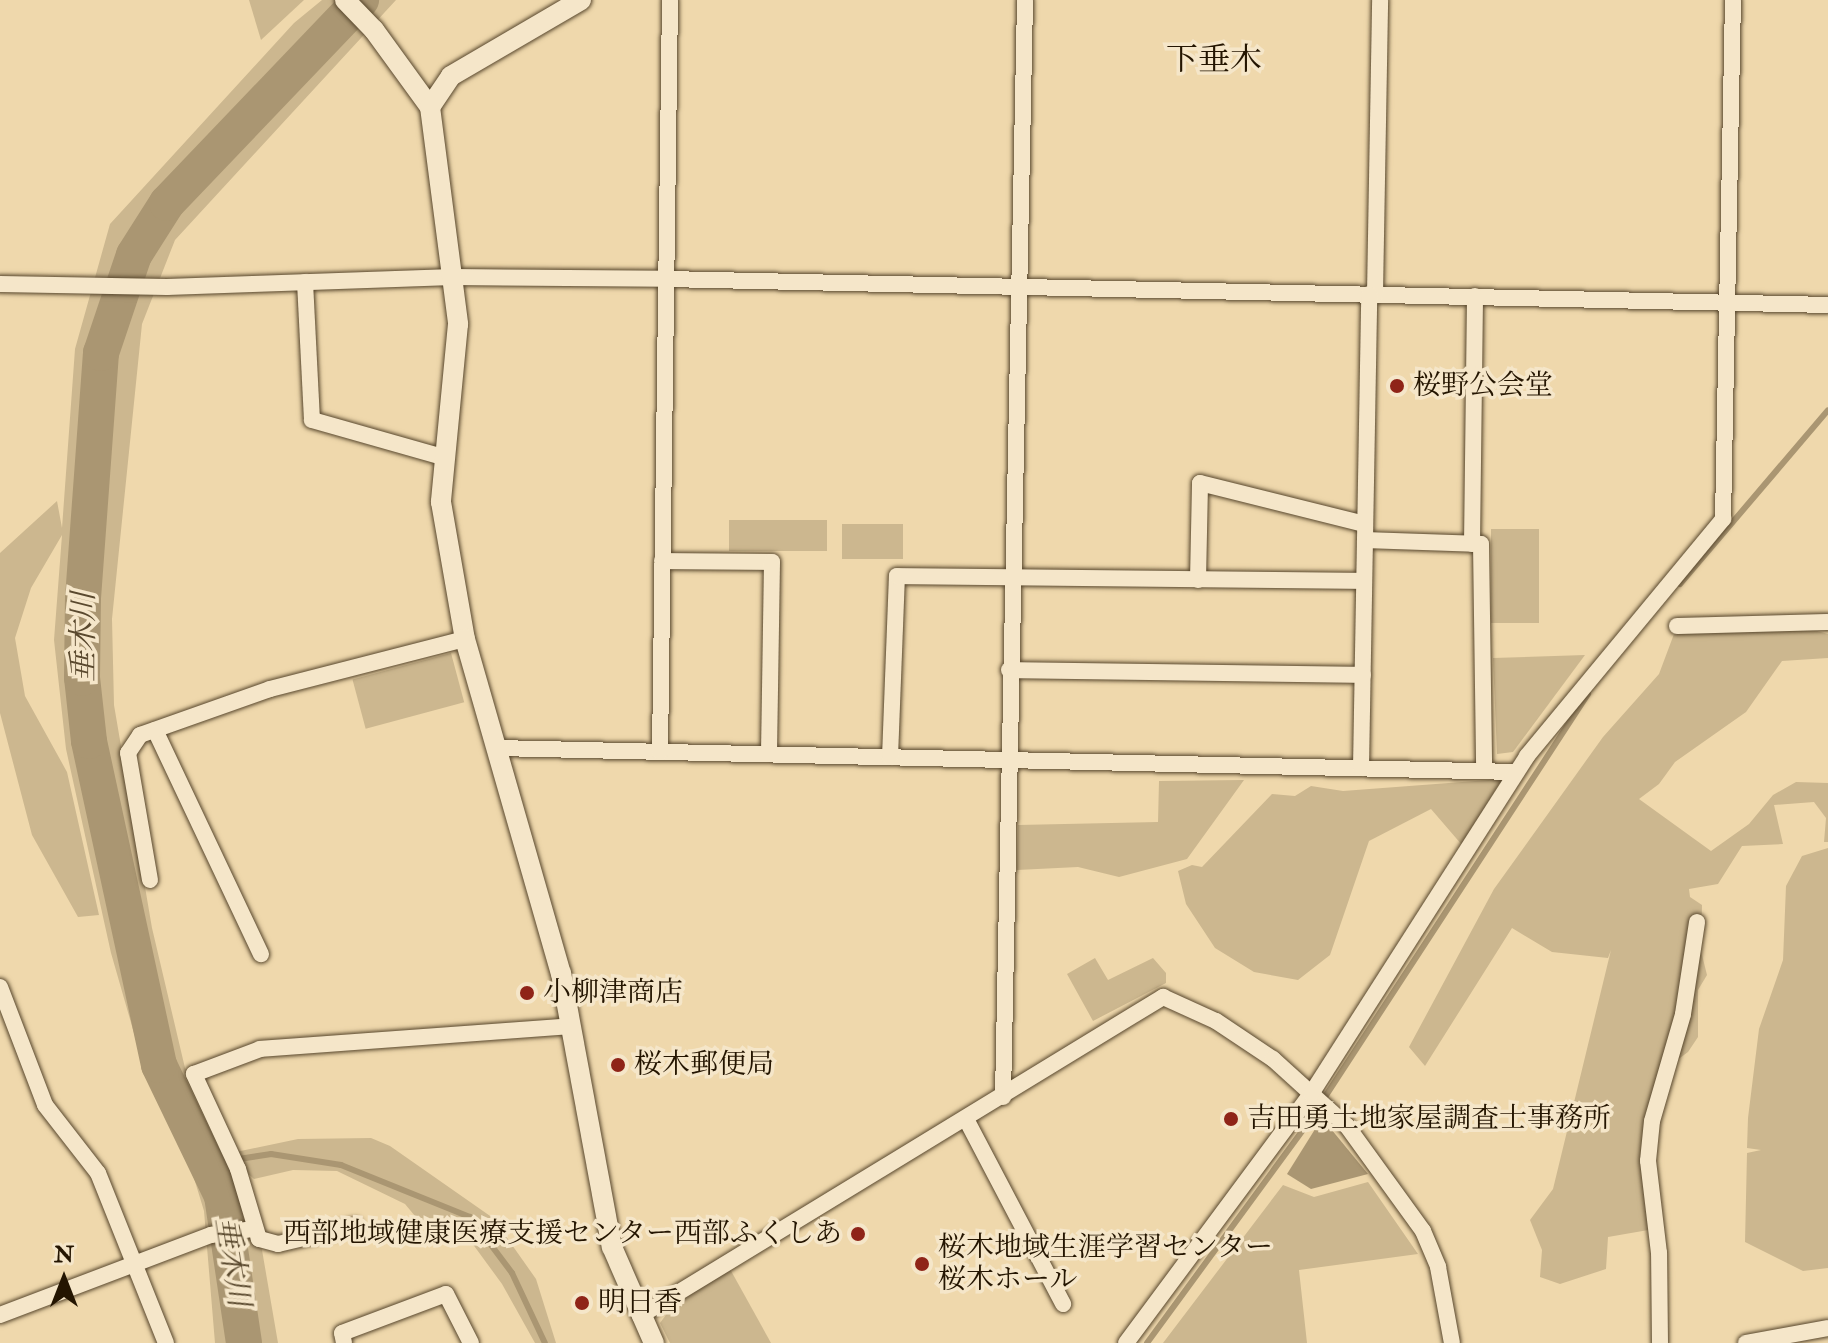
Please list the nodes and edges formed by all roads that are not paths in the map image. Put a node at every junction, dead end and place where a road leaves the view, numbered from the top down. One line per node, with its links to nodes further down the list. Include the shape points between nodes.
1 (345, 0): 7 (street, via 374,30)
2 (581, 0): 7 (street, via 451,76)
3 (670, 0): 9 (street)
4 (1025, 0): 12 (street)
5 (1380, 0): 13 (street)
6 (1733, 0): 15 (street)
7 (430, 107): 8 (street)
8 (453, 277): 9 (street); 10 (street); 17 (street, via 457,353)
9 (666, 279): 12 (street); 20 (street)
10 (305, 282): 11 (street, via 167,287); 17 (street, via 312,420)
11 (0, 284)
12 (1019, 286): 13 (street); 21 (street)
13 (1372, 294): 14 (street); 18 (street)
14 (1475, 296): 15 (street); 19 (street)
15 (1726, 301): 16 (street); 37 (street, via 1723,519)
16 (1828, 305)
17 (443, 457): 26 (street, via 443,532)
18 (1365, 532): 19 (street); 22 (street, via 1200,483); 23 (street)
19 (1472, 544): 36 (street, via 1481,544)
20 (662, 561): 31 (street); 32 (street, via 772,562)
21 (1011, 578): 22 (street); 27 (street); 33 (street, via 897,576)
22 (1198, 580): 23 (street)
23 (1364, 581): 28 (street)
24 (1828, 622): 25 (street)
25 (1677, 626)
26 (465, 639): 29 (street, via 270,689); 30 (street)
27 (1009, 670): 28 (street); 34 (street)
28 (1363, 675): 35 (street)
29 (155, 730): 38 (street, via 140,735 128,753); 40 (street)
30 (497, 748): 31 (street); 42 (street, via 561,973)
31 (660, 752): 32 (street)
32 (769, 754): 33 (street)
33 (890, 757): 34 (street)
34 (1006, 760): 35 (street); 44 (street)
35 (1361, 768): 36 (street)
36 (1484, 770): 37 (street)
37 (1516, 772): 43 (street)
38 (150, 880)
39 (1697, 922): 59 (street, via 1683,1014 1652,1121 1648,1161 1659,1253)
40 (261, 954)
41 (0, 987): 48 (street, via 45,1105 98,1173)
42 (570, 1026): 47 (street, via 260,1049 194,1074 238,1169); 51 (street, via 612,1247)
43 (1313, 1095): 44 (street, via 1273,1059 1216,1021 1163,997); 57 (street); 58 (street, via 1423,1231 1438,1267)
44 (1003, 1097): 45 (street)
45 (966, 1119): 49 (street); 51 (street)
46 (355, 1226): 47 (street, via 278,1244 259,1239)
47 (252, 1229): 48 (street, via 211,1235)
48 (131, 1266): 50 (street); 53 (street)
49 (1063, 1304)
50 (0, 1315)
51 (640, 1316): 56 (street)
52 (1828, 1328): 60 (street)
53 (166, 1343)
54 (344, 1343): 55 (street, via 342,1333 446,1294)
55 (471, 1343)
56 (654, 1343)
57 (1126, 1343)
58 (1452, 1343)
59 (1660, 1343)
60 (1746, 1343)

